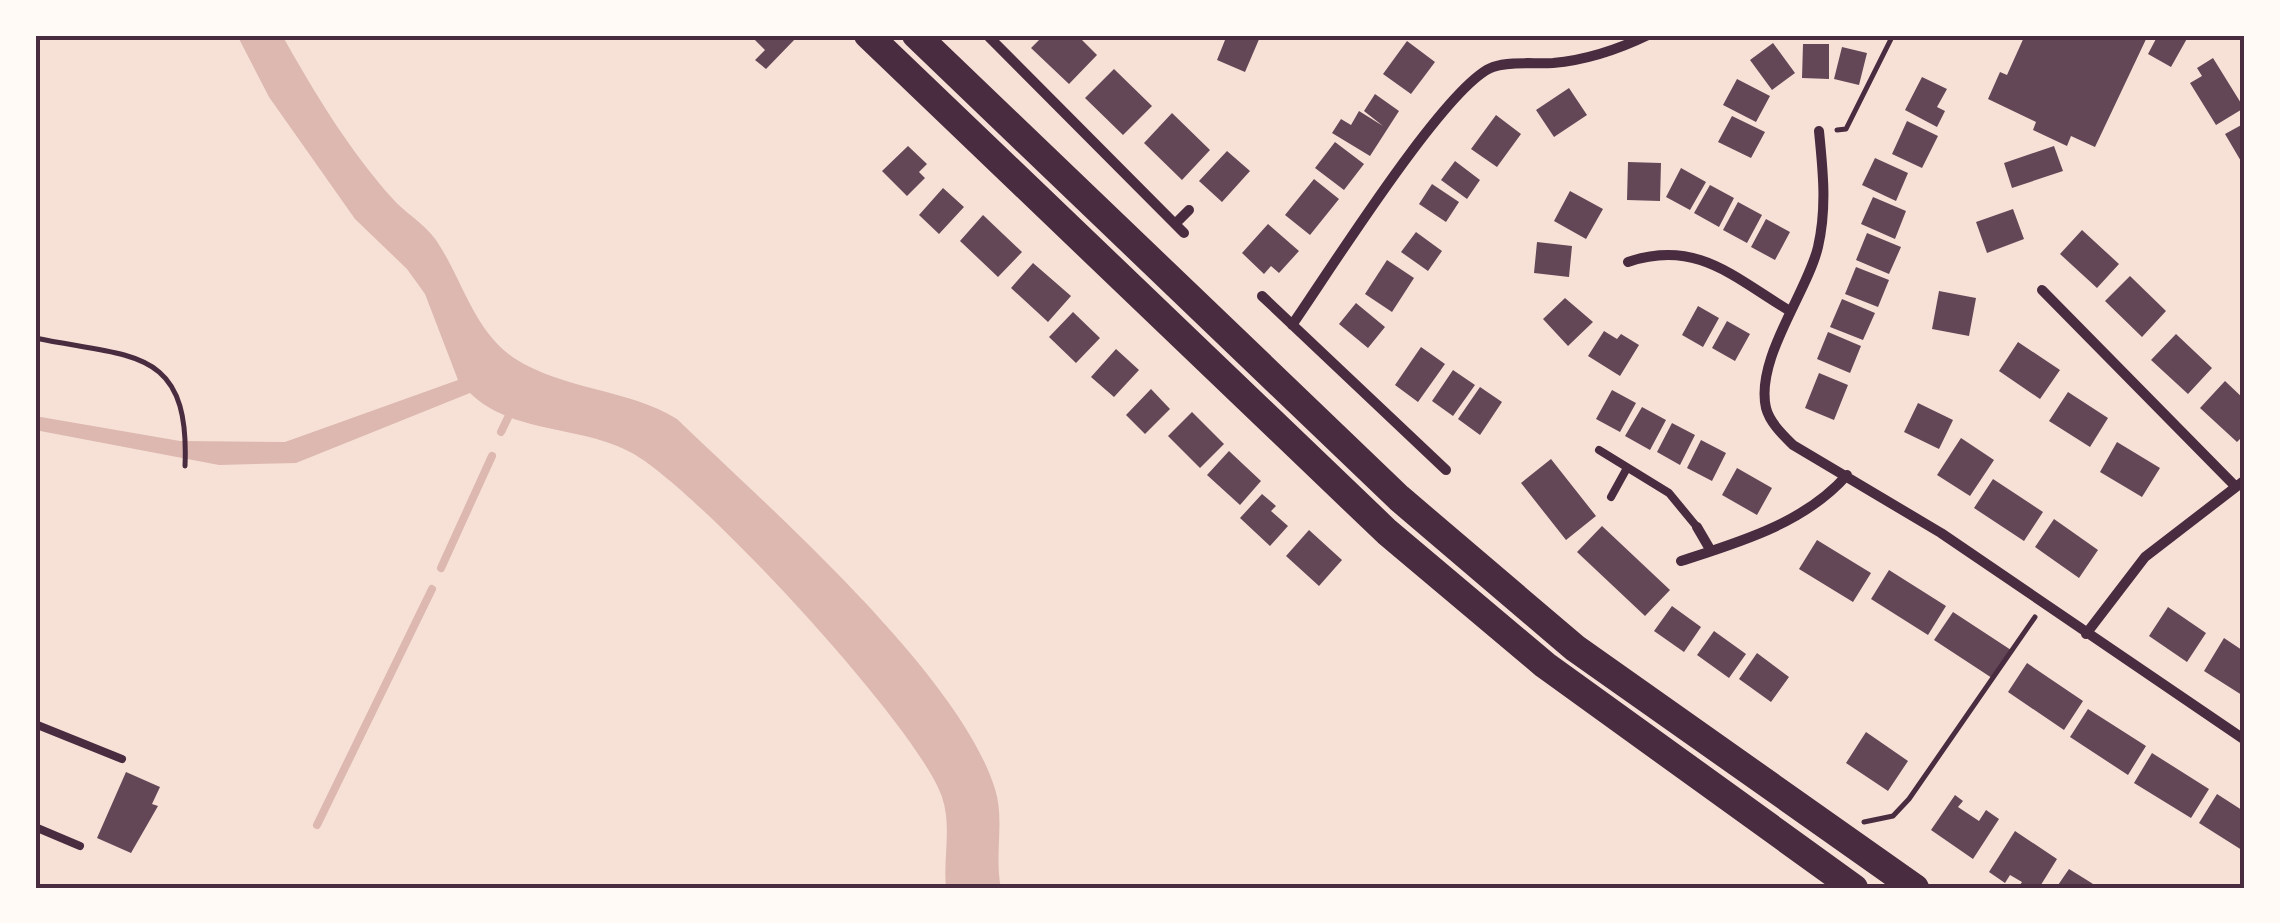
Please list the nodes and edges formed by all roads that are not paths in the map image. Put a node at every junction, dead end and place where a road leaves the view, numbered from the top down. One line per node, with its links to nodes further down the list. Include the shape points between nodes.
1 (868, 35): 28 (highway, via 1387,532 1545,664)
2 (916, 35): 27 (highway, via 1399,498 1575,648)
3 (1648, 35): 13 (street, via 1610,53 1495,66 1470,78)
4 (991, 36): 7 (street)
5 (1819, 131): 12 (street, via 1826,193 1817,250)
6 (1189, 210): 7 (street)
7 (1174, 224): 8 (street)
8 (1184, 233)
9 (1628, 262): 12 (street, via 1674,251 1700,258)
10 (2042, 290): 18 (street)
11 (1262, 296): 13 (street)
12 (1790, 310): 17 (street, via 1765,385 1766,409 1793,446)
13 (1292, 324): 16 (street)
14 (1599, 450): 15 (lane)
15 (1627, 468): 19 (lane); 20 (lane, via 1670,493)
16 (1446, 470)
17 (1847, 475): 21 (street, via 1825,500); 23 (street)
18 (2240, 483): 23 (street, via 2146,556)
19 (1611, 497)
20 (1697, 527): 21 (street)
21 (1711, 552): 22 (street)
22 (1681, 561)
23 (2086, 634): 25 (street)
24 (35, 724): 26 (lane)
25 (2245, 740)
26 (122, 759)
27 (1731, 759): 28 (highway); 32 (highway)
28 (1714, 788): 31 (highway)
29 (35, 827): 30 (lane)
30 (80, 846)
31 (1854, 888)
32 (1915, 888)

